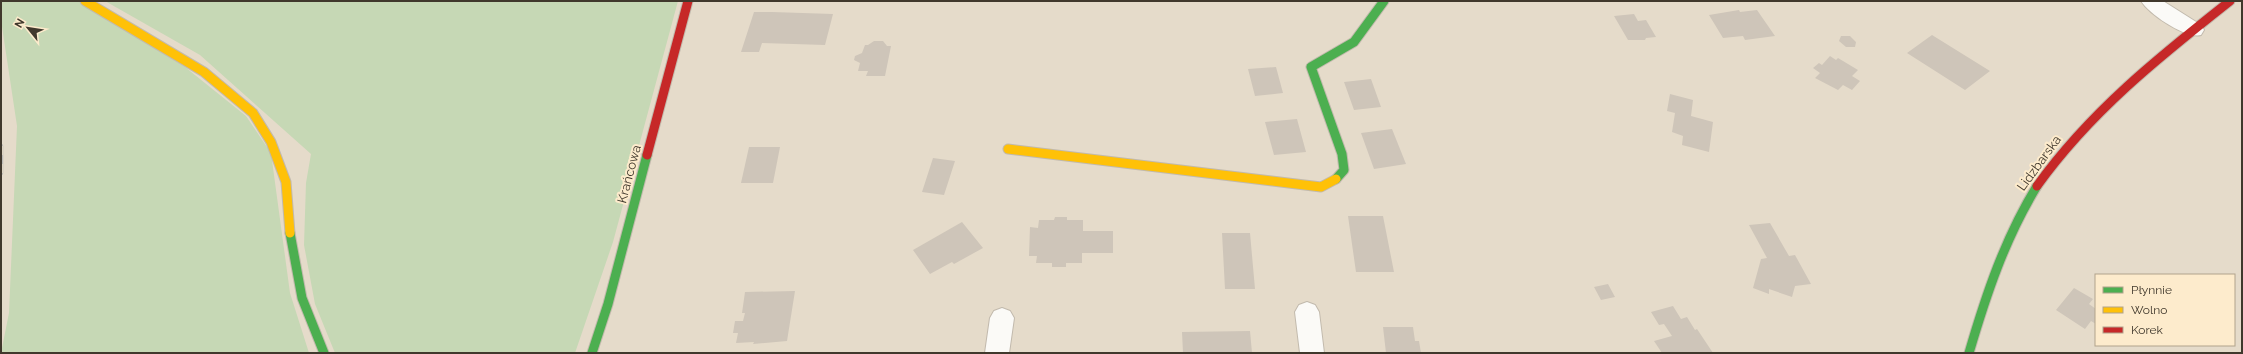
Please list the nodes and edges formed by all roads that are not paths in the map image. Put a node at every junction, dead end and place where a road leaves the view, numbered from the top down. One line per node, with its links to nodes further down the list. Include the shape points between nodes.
1 (85, 1): 10 (street, via 204,72 253,113 272,142 286,182 289,227 302,298)
2 (688, 1): 11 (street, Krańcowa, via 608,304)
3 (1384, 1): 7 (street, via 1354,42 1311,67 1342,154 1344,170 1337,179 1321,187)
4 (2151, 1): 6 (street)
5 (2230, 1): 6 (street, Lidzbarska)
6 (2194, 30): 14 (street, Lidzbarska, via 2129,82 2063,149 2027,201 2014,229 1984,305)
7 (1008, 149)
8 (1307, 312): 13 (street)
9 (1002, 318): 12 (street)
10 (324, 353)
11 (592, 353)
12 (997, 353)
13 (1312, 353)
14 (1970, 353)

